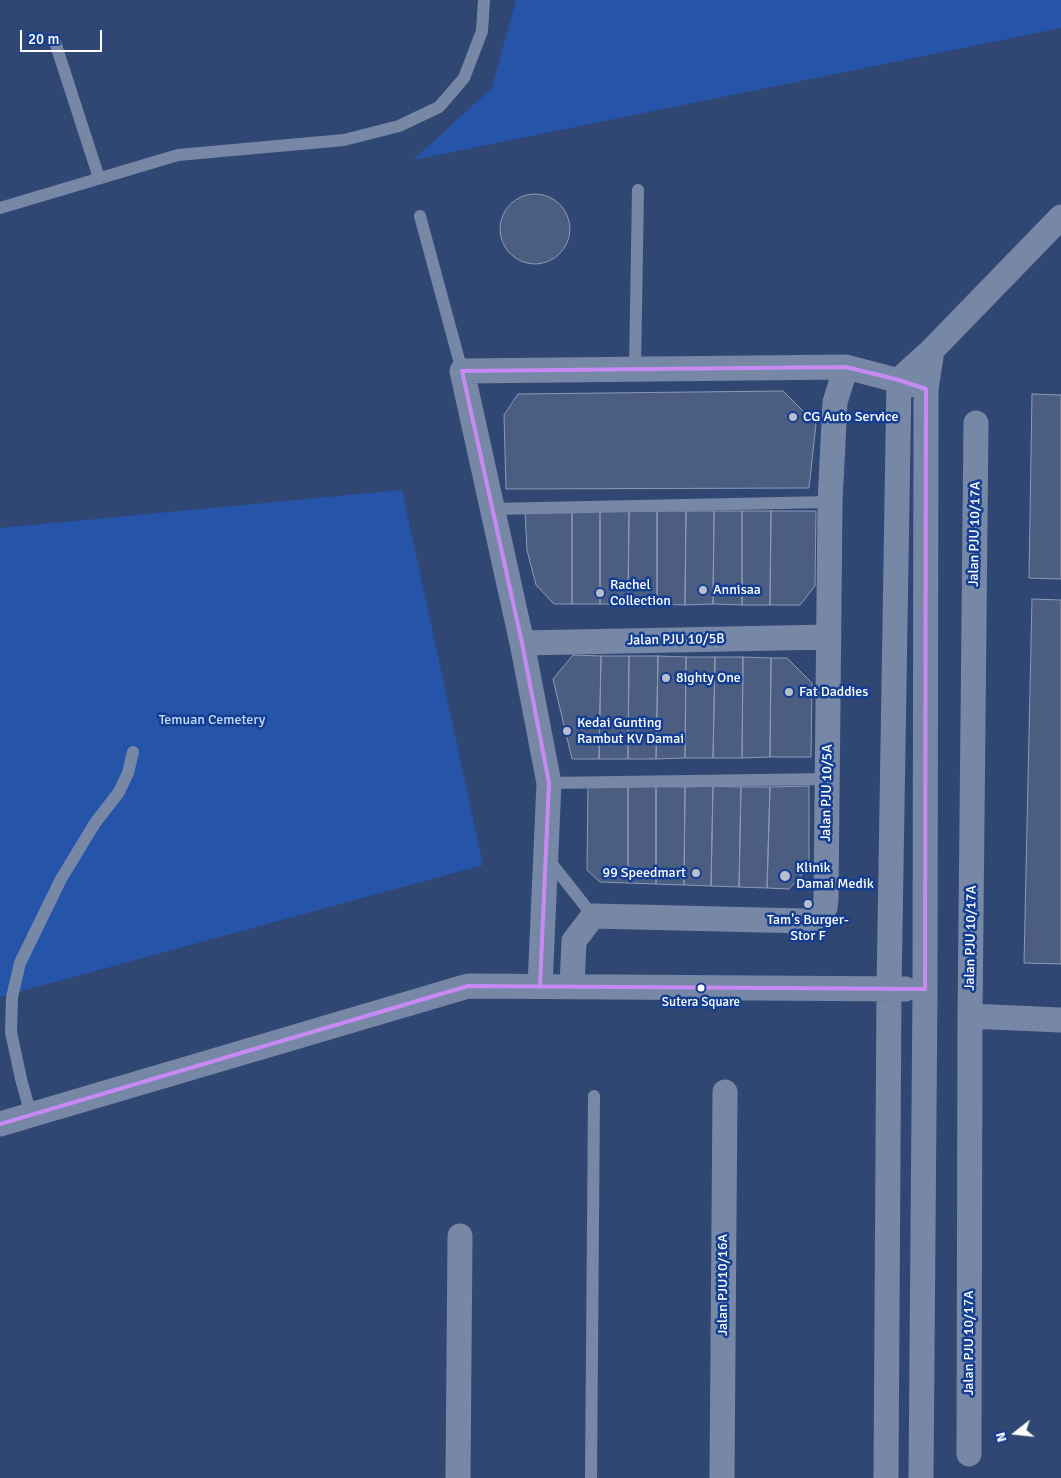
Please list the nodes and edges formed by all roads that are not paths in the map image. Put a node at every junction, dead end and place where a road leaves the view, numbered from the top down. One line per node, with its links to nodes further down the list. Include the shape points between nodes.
1 (484, 0): 3 (lane, via 482,31 464,78 439,107 399,126 344,140 178,155)
2 (55, 42): 3 (lane)
3 (99, 178): 5 (lane)
4 (638, 190): 10 (lane)
5 (0, 208)
6 (420, 216): 11 (lane)
7 (1061, 217): 8 (street)
8 (932, 350): 12 (street); 13 (street)
9 (846, 367): 10 (street); 12 (street); 15 (street, Jalan PJU 10/5A, via 835,402)
10 (635, 369): 11 (street)
11 (462, 372): 16 (street)
12 (899, 380): 13 (street); 26 (street)
13 (926, 389): 27 (street)
14 (976, 423): 28 (street, Jalan PJU 10/17A)
15 (830, 502): 16 (lane); 17 (street, Jalan PJU 10/5A)
16 (492, 509): 18 (street)
17 (829, 637): 18 (street, Jalan PJU 10/5B); 20 (street, Jalan PJU 10/5A)
18 (522, 643): 21 (street)
19 (133, 752): 32 (lane, via 119,792 95,823 62,879 20,963 12,997 11,1032)
20 (828, 779): 21 (lane); 23 (street, Jalan PJU 10/5A, via 826,900 825,908 813,919)
21 (549, 783): 22 (street)
22 (546, 856): 23 (lane); 24 (street)
23 (593, 916): 25 (street, via 574,940)
24 (540, 986): 25 (street); 32 (street, via 468,986)
25 (572, 986): 26 (street)
26 (890, 989): 27 (street); 39 (street)
27 (925, 989): 40 (street)
28 (970, 1016): 29 (street); 35 (street, Jalan PJU 10/17A)
29 (1061, 1020)
30 (724, 1092): 38 (street, Jalan PJU10/16A)
31 (594, 1096): 37 (lane)
32 (31, 1115): 33 (street)
33 (0, 1124)
34 (460, 1236): 36 (street)
35 (969, 1454)
36 (458, 1478)
37 (592, 1478)
38 (722, 1478)
39 (886, 1478)
40 (921, 1478)

